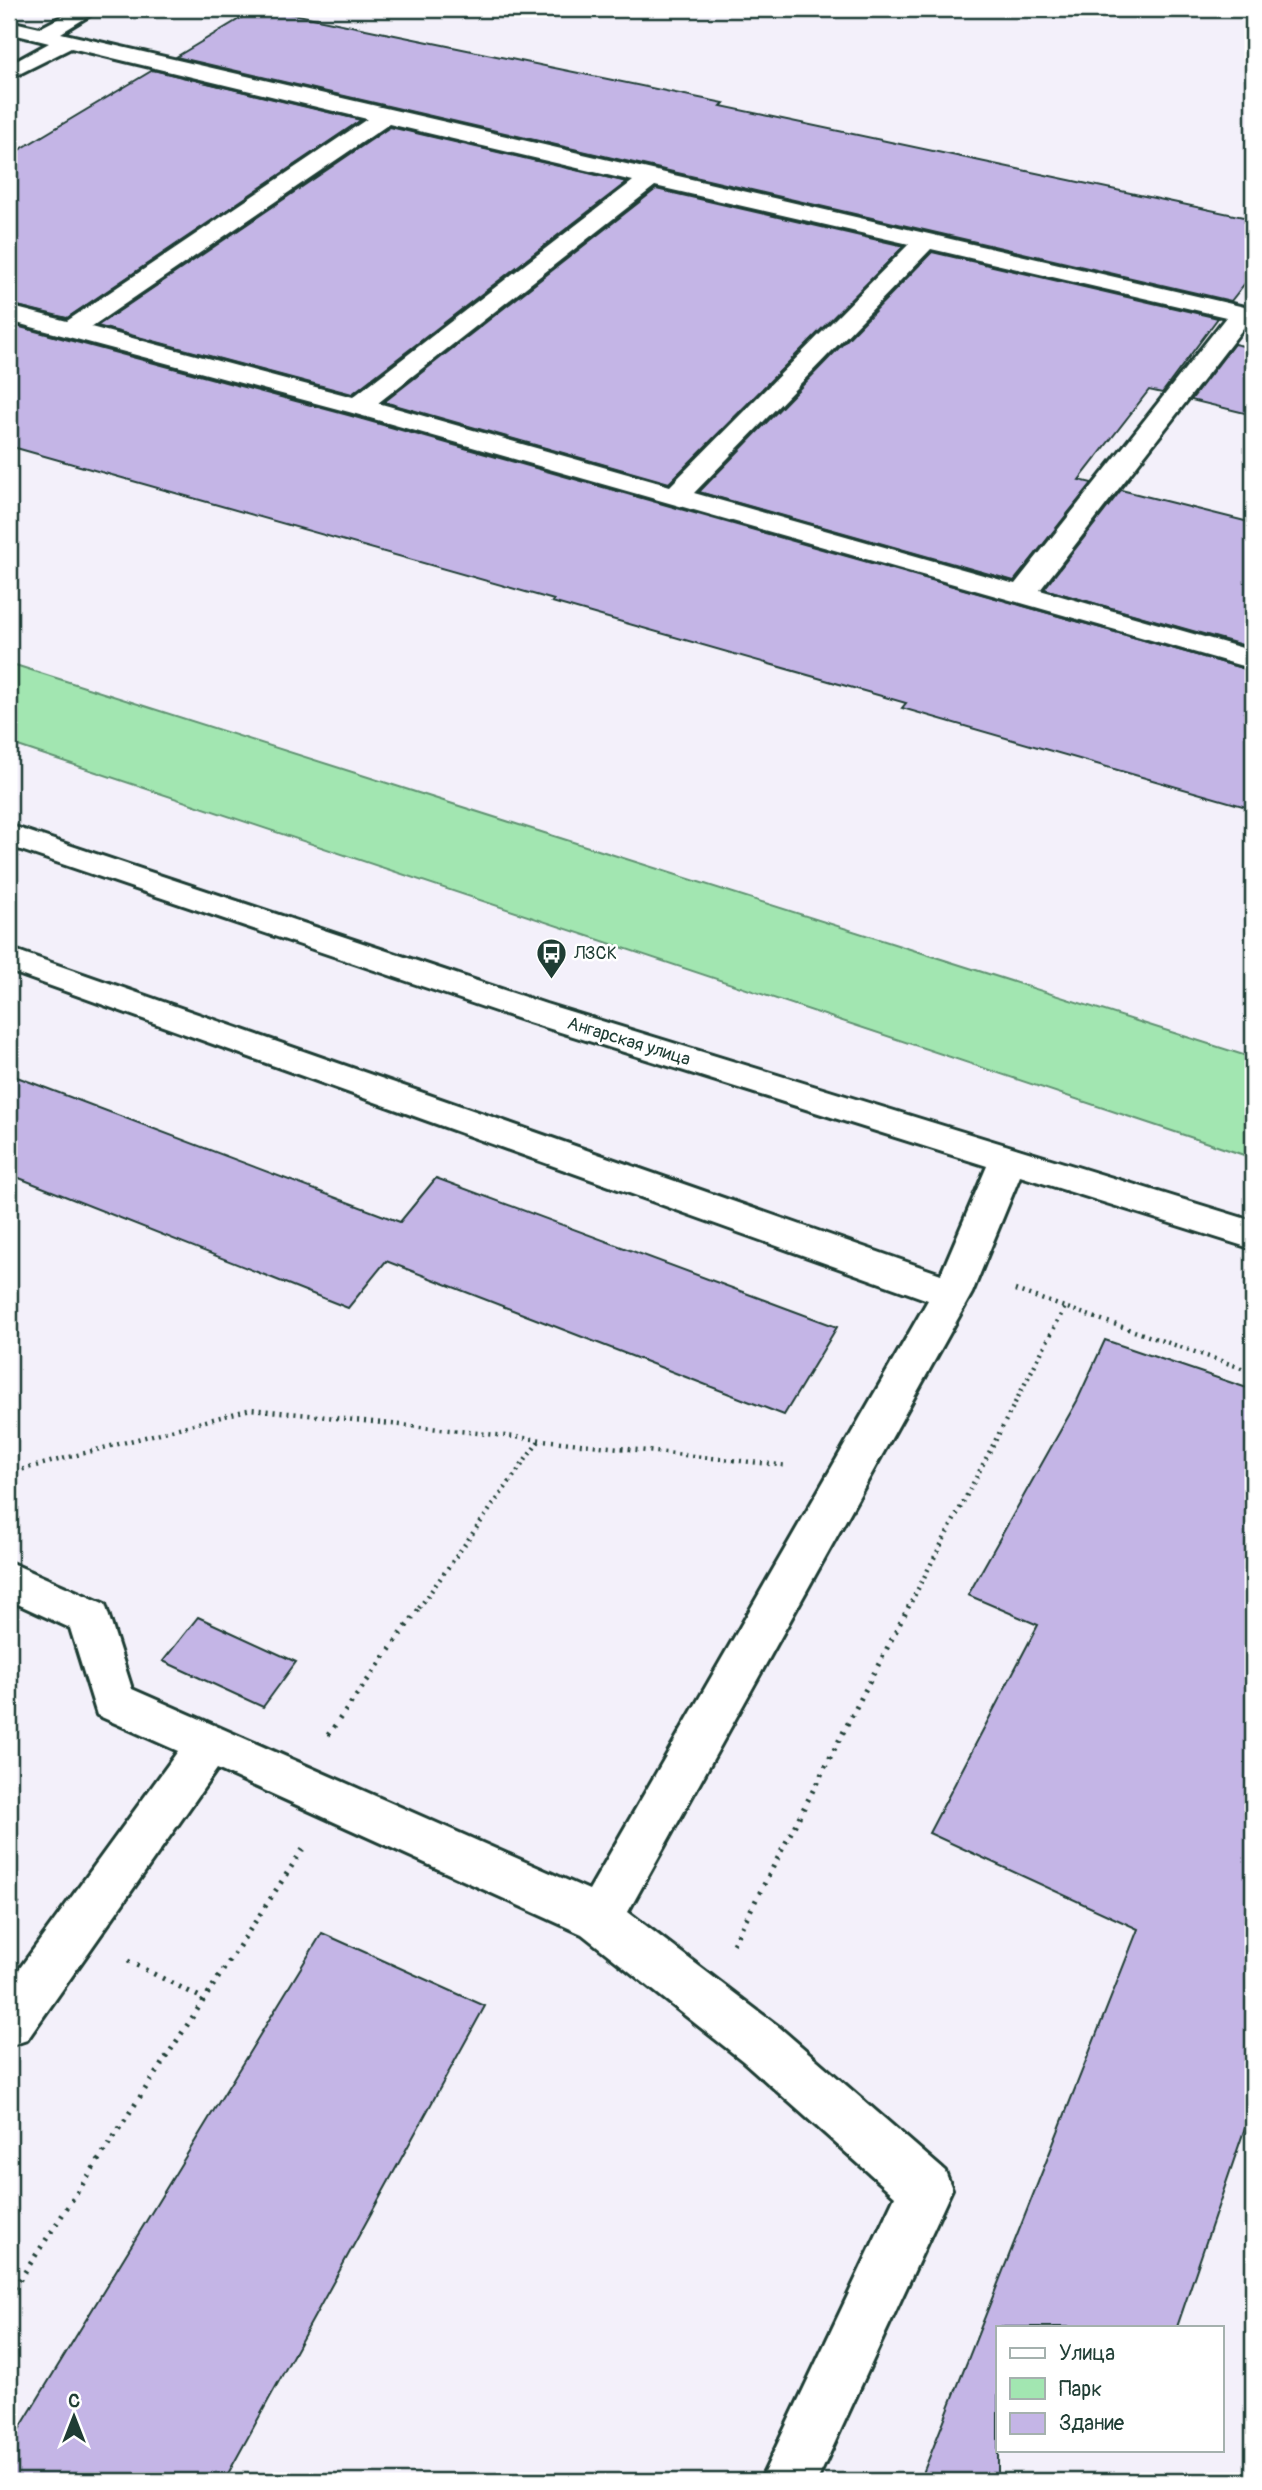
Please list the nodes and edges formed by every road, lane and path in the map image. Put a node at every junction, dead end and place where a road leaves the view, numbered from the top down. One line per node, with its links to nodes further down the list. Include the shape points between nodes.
1 (90, 9): 3 (street)
2 (9, 27): 3 (street)
3 (43, 35): 4 (street)
4 (66, 41): 5 (street); 6 (street)
5 (9, 73)
6 (384, 117): 7 (street); 11 (street)
7 (651, 178): 8 (street); 12 (street)
8 (926, 241): 10 (street); 13 (street)
9 (9, 313): 11 (street)
10 (1248, 314): 14 (street)
11 (70, 330): 12 (street)
12 (358, 407): 13 (street)
13 (675, 496): 14 (street)
14 (1022, 594): 15 (street)
15 (1253, 660)
16 (9, 835): 18 (street, Ангарская улица, via 534,1012)
17 (9, 959): 20 (street)
18 (1008, 1159): 19 (street, Ангарская улица); 20 (street)
19 (1253, 1235)
20 (957, 1282): 21 (path); 30 (street)
21 (1065, 1307): 22 (path); 31 (path)
22 (1253, 1372)
23 (540, 1440): 24 (path); 25 (path, via 251,1409); 28 (path)
24 (798, 1468)
25 (9, 1473)
26 (9, 1580): 27 (street, via 89,1617 113,1701)
27 (209, 1744): 28 (street); 32 (street)
28 (294, 1782): 29 (street)
29 (335, 1801): 30 (street); 33 (path)
30 (599, 1918): 31 (street)
31 (704, 2001): 34 (street, via 761,2044 926,2189)
32 (9, 2023)
33 (9, 2296)
34 (788, 2481)

